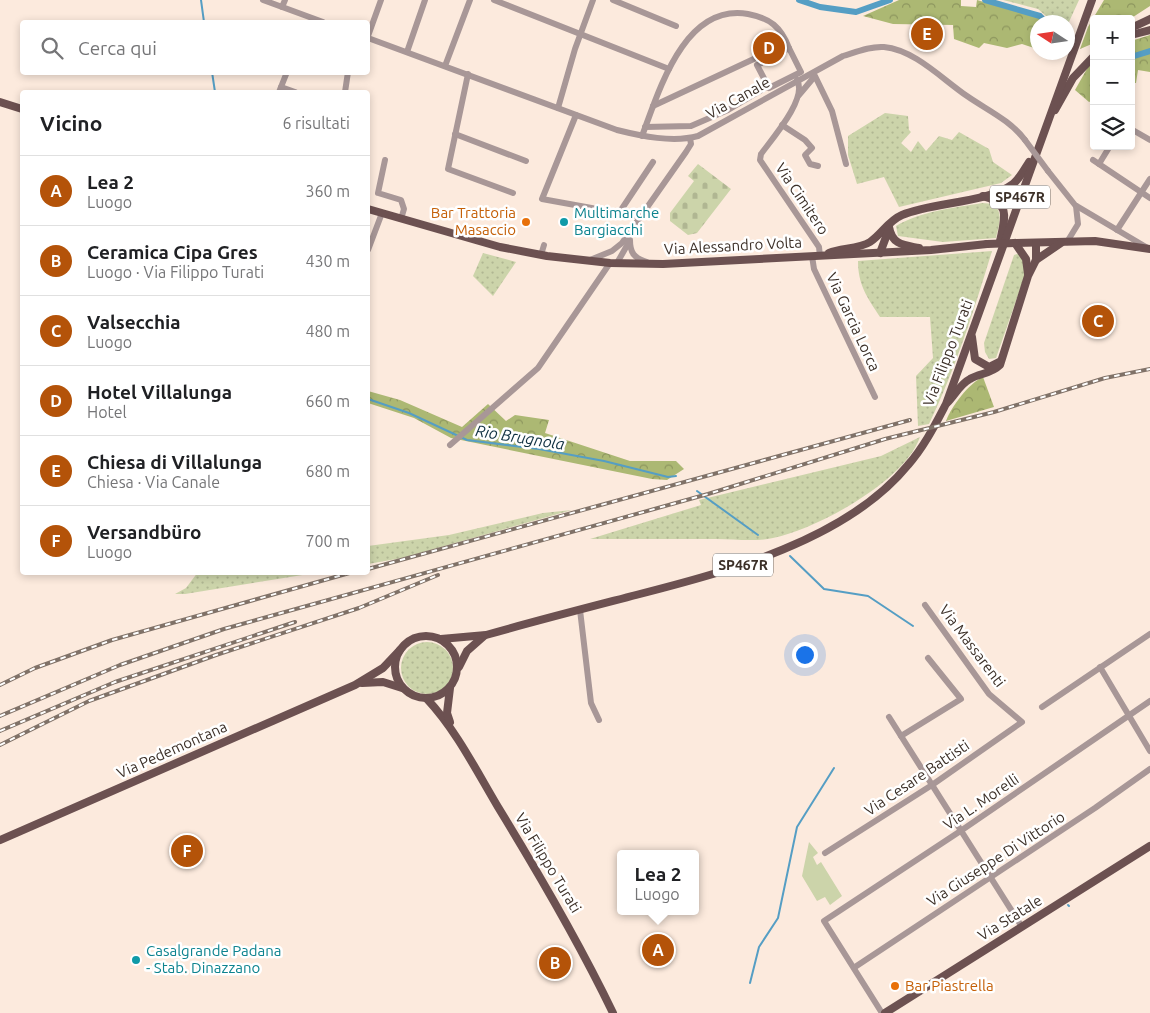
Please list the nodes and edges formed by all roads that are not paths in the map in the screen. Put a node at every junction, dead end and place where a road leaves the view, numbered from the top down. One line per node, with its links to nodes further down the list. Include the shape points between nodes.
1 (262, 0): 11 (street)
2 (285, 0): 11 (street)
3 (381, 0): 18 (street)
4 (426, 0): 23 (street)
5 (470, 0): 26 (street)
6 (494, 0): 19 (street)
7 (593, 0): 19 (street)
8 (613, 0): 15 (street)
9 (1092, 0): 12 (main road, Via Filippo Turati)
10 (1098, 0): 12 (main road)
11 (282, 7): 14 (street)
12 (1086, 16): 45 (main road, Via Filippo Turati)
13 (1150, 19): 16 (main road)
14 (306, 20)
15 (676, 26)
16 (1135, 26)
17 (1150, 30): 20 (main road)
18 (370, 31)
19 (580, 34): 27 (street); 39 (street)
20 (1135, 34)
21 (370, 38): 23 (street, Via Canale)
22 (789, 48): 25 (street); 27 (street, via 784,35 772,22 740,13 726,14 698,27 680,48); 31 (street)
23 (407, 52): 26 (street, Via Canale)
24 (1090, 60): 45 (main road, via 1073,78)
25 (761, 63): 32 (street, via 757,65); 37 (street, via 758,57)
26 (445, 66): 28 (street, Via Canale)
27 (669, 69): 37 (street)
28 (468, 74): 39 (street, Via Canale); 44 (street)
29 (286, 75): 33 (street)
30 (348, 75): 34 (street)
31 (800, 76): 32 (street); 35 (street); 60 (street, bridge, via 861,50 895,49 923,64 1008,122)
32 (774, 87): 42 (street, Via Canale, via 691,126); 47 (street, Via Canale, via 734,117)
33 (280, 90)
34 (345, 90)
35 (799, 96): 41 (street, Via Cimitero); 53 (street, Via Cimitero, via 815,76 832,111)
36 (0, 102): 38 (main road)
37 (653, 106): 42 (street)
38 (20, 108)
39 (558, 108): 40 (street, Via Canale)
40 (576, 115): 46 (street, Via Canale); 63 (street, via 542,199)
41 (782, 125): 54 (street, via 805,140 812,148 805,155 810,164); 84 (street, Via Cimitero, via 760,160 819,247)
42 (645, 127): 46 (street)
43 (1135, 131): 48 (street)
44 (456, 134): 51 (street); 56 (street, via 448,169)
45 (1043, 135): 58 (main road, via 1018,180); 85 (main road, Via Filippo Turati / SP467R)
46 (642, 136): 47 (street, Via Canale)
47 (690, 138): 65 (street, via 691,144)
48 (1150, 140)
49 (1106, 150): 57 (street, via 1096,162)
50 (385, 160): 67 (street, via 378,193 401,200 404,209)
51 (526, 161)
52 (654, 162): 63 (street)
53 (846, 164)
54 (818, 166)
55 (1150, 178): 57 (street)
56 (513, 193)
57 (1141, 193): 59 (street); 70 (street)
58 (983, 196): 66 (main road); 85 (main road, via 996,200 1004,209)
59 (1150, 198)
60 (1076, 206): 64 (street); 68 (street)
61 (370, 210): 62 (main road, Via Alessandro Volta)
62 (382, 213): 67 (main road, Via Alessandro Volta); 78 (street)
63 (619, 213): 65 (street)
64 (1091, 216): 68 (street); 70 (street)
65 (641, 217): 71 (street)
66 (895, 218): 69 (main road); 72 (main road)
67 (401, 219): 83 (main road, Via Alessandro Volta)
68 (1079, 221): 74 (street)
69 (889, 227): 81 (main road, via 896,242); 82 (main road)
70 (1117, 230): 80 (street)
71 (632, 231): 73 (street); 77 (street)
72 (881, 231): 82 (main road); 84 (main road, via 862,246 841,248)
73 (630, 240): 88 (street); 89 (street, via 631,253 636,258)
74 (1065, 242): 76 (main road); 80 (main road, via 1095,241); 86 (main road)
75 (1015, 243): 76 (main road); 81 (main road, Via Alessandro Volta, bridge); 90 (main road, via 1023,252)
76 (1036, 243): 86 (main road); 90 (main road)
77 (622, 244): 87 (street, via 612,252); 88 (street)
78 (370, 245)
79 (544, 245): 83 (street)
80 (1148, 248)
81 (931, 250): 82 (main road, Via Alessandro Volta)
82 (880, 253): 84 (main road, Via Alessandro Volta)
83 (541, 255): 87 (main road, Via Alessandro Volta)
84 (816, 256): 89 (main road, Via Alessandro Volta); 94 (street, Via Garcia Lorca, via 814,269)
85 (996, 260): 92 (main road, Via Filippo Turati / SP467R)
86 (1036, 260): 91 (main road)
87 (588, 261): 88 (main road, Via Alessandro Volta)
88 (613, 263): 89 (main road, Via Alessandro Volta); 96 (street, via 538,368)
89 (663, 264)
90 (1028, 266): 91 (main road)
91 (1028, 276): 93 (main road)
92 (972, 331): 93 (main road, via 975,359 990,367); 95 (main road, Via Filippo Turati / SP467R)
93 (1002, 359): 95 (main road, via 994,370 965,382)
94 (875, 397)
95 (946, 404): 98 (main road, Via Filippo Turati / SP467R, via 908,466 883,491 843,518 745,565)
96 (450, 445)
97 (925, 605): 115 (street, Via Massarenti, via 989,694)
98 (580, 610): 100 (main road, Via Filippo Turati / SP467R); 114 (street, via 591,703)
99 (1150, 634): 104 (street)
100 (486, 635): 101 (main road, Via Filippo Turati / SP467R); 105 (main road, Via Filippo Turati / SP467R, via 467,651)
101 (441, 639): 102 (main road, SP467R, via 419,636); 105 (main road, via 454,652)
102 (400, 650): 106 (main road, via 383,668); 107 (main road, via 395,669)
103 (928, 658): 117 (street, via 960,699)
104 (1100, 667): 111 (street); 112 (street)
105 (458, 669): 108 (main road, SP467R)
106 (355, 685): 107 (main road, via 383,682); 122 (main road, Via Pedemontana)
107 (402, 688): 109 (main road, SP467R, via 413,696)
108 (450, 688): 109 (main road, via 436,698); 116 (main road, SP467R, via 447,713)
109 (427, 699): 116 (main road, SP467R)
110 (1150, 701): 112 (street, Via L. Morelli)
111 (1042, 707)
112 (1128, 716): 118 (street); 121 (street, Via L. Morelli)
113 (889, 717): 117 (street)
114 (599, 720)
115 (1022, 722): 120 (street, Via Cesare Battisti)
116 (453, 731): 128 (main road, Via Filippo Turati / SP467R, via 569,925)
117 (902, 736): 120 (street)
118 (1150, 752)
119 (1150, 769): 125 (street, Via Giuseppe Di Vittorio)
120 (932, 785): 121 (street); 124 (street, Via Cesare Battisti)
121 (962, 830): 125 (street); 127 (street, Via L. Morelli, via 824,921)
122 (0, 840)
123 (1150, 846): 126 (main road, Via Statale)
124 (825, 853)
125 (991, 877): 126 (street); 127 (street, Via Giuseppe Di Vittorio)
126 (1022, 927): 129 (main road, Via Statale)
127 (854, 968): 129 (street)
128 (613, 1013)
129 (884, 1013)

